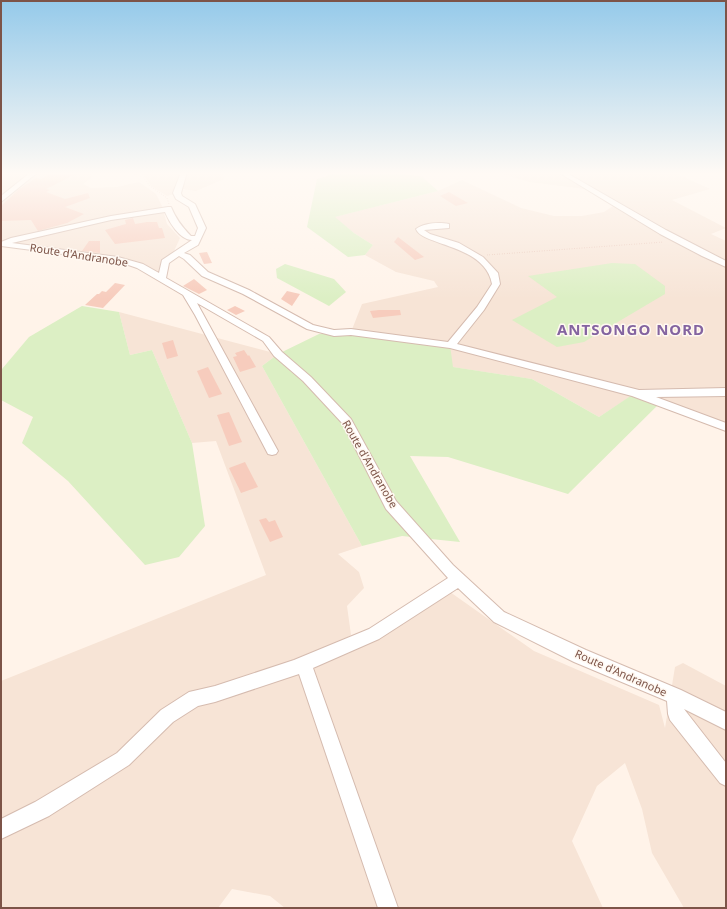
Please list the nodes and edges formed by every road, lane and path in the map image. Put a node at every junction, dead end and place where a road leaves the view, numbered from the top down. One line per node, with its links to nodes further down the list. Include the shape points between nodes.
1 (136, 214): 7 (street, via 86,223)
2 (169, 214): 5 (street, via 189,238)
3 (196, 214): 5 (street, via 202,228)
4 (634, 214): 6 (street)
5 (198, 238): 9 (street, via 195,243)
6 (679, 241): 10 (path); 11 (street)
7 (3, 244): 12 (street, Route d'Andranobe, via 118,259 140,266)
8 (456, 245): 8 (street, via 427,236 420,229 444,222); 10 (street)
9 (178, 253): 12 (street, via 165,262); 14 (street, via 187,257 205,274 246,292 310,327 334,334 351,332)
10 (475, 256): 14 (street, via 494,273 496,284 481,308)
11 (726, 264)
12 (162, 278): 13 (street, Route d'Andranobe)
13 (186, 294): 18 (street, via 200,315); 19 (street, Route d'Andranobe, via 231,317 266,339 278,354 307,378 347,422 392,505)
14 (450, 345): 16 (street)
15 (726, 392): 16 (street)
16 (636, 393): 17 (street)
17 (726, 427)
18 (272, 451)
19 (459, 580): 20 (street, via 374,634); 21 (street, Route d'Andranobe, via 499,617 580,656)
20 (304, 664): 24 (street, via 215,694 195,698 166,716 122,760 42,809); 25 (street)
21 (675, 696): 22 (street, Route d'Andranobe); 23 (street, via 676,714)
22 (726, 721)
23 (726, 777)
24 (1, 829)
25 (388, 908)

